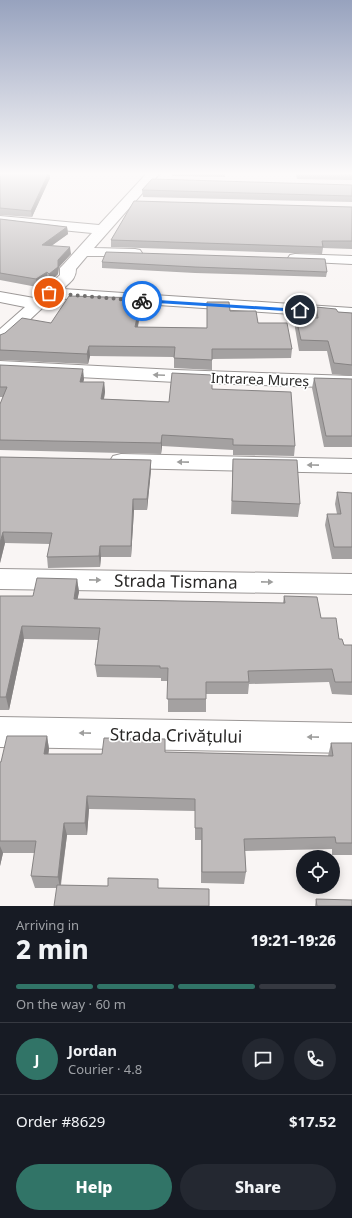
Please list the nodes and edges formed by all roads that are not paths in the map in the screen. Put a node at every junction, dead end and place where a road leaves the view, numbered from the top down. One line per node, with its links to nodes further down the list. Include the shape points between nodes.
1 (117, 214): 4 (street)
2 (0, 220): 3 (street)
3 (17, 222): 4 (street); 5 (street)
4 (104, 230): 6 (street)
5 (0, 231)
6 (84, 252): 7 (street); 11 (street, via 68,268 68,276)
7 (146, 254)
8 (281, 258): 9 (street)
9 (352, 260)
10 (0, 298): 11 (street)
11 (43, 299): 12 (street); 13 (street)
12 (352, 313)
13 (0, 338)
14 (0, 367): 15 (street, Intrarea Mureș, one-way to 14)
15 (352, 382)
16 (102, 461): 17 (street, one-way to 16)
17 (352, 466)
18 (0, 578): 19 (street, Strada Tismana, one-way to 19)
19 (352, 584)
20 (0, 732): 21 (street, Strada Crivățului, one-way to 20)
21 (352, 738)

